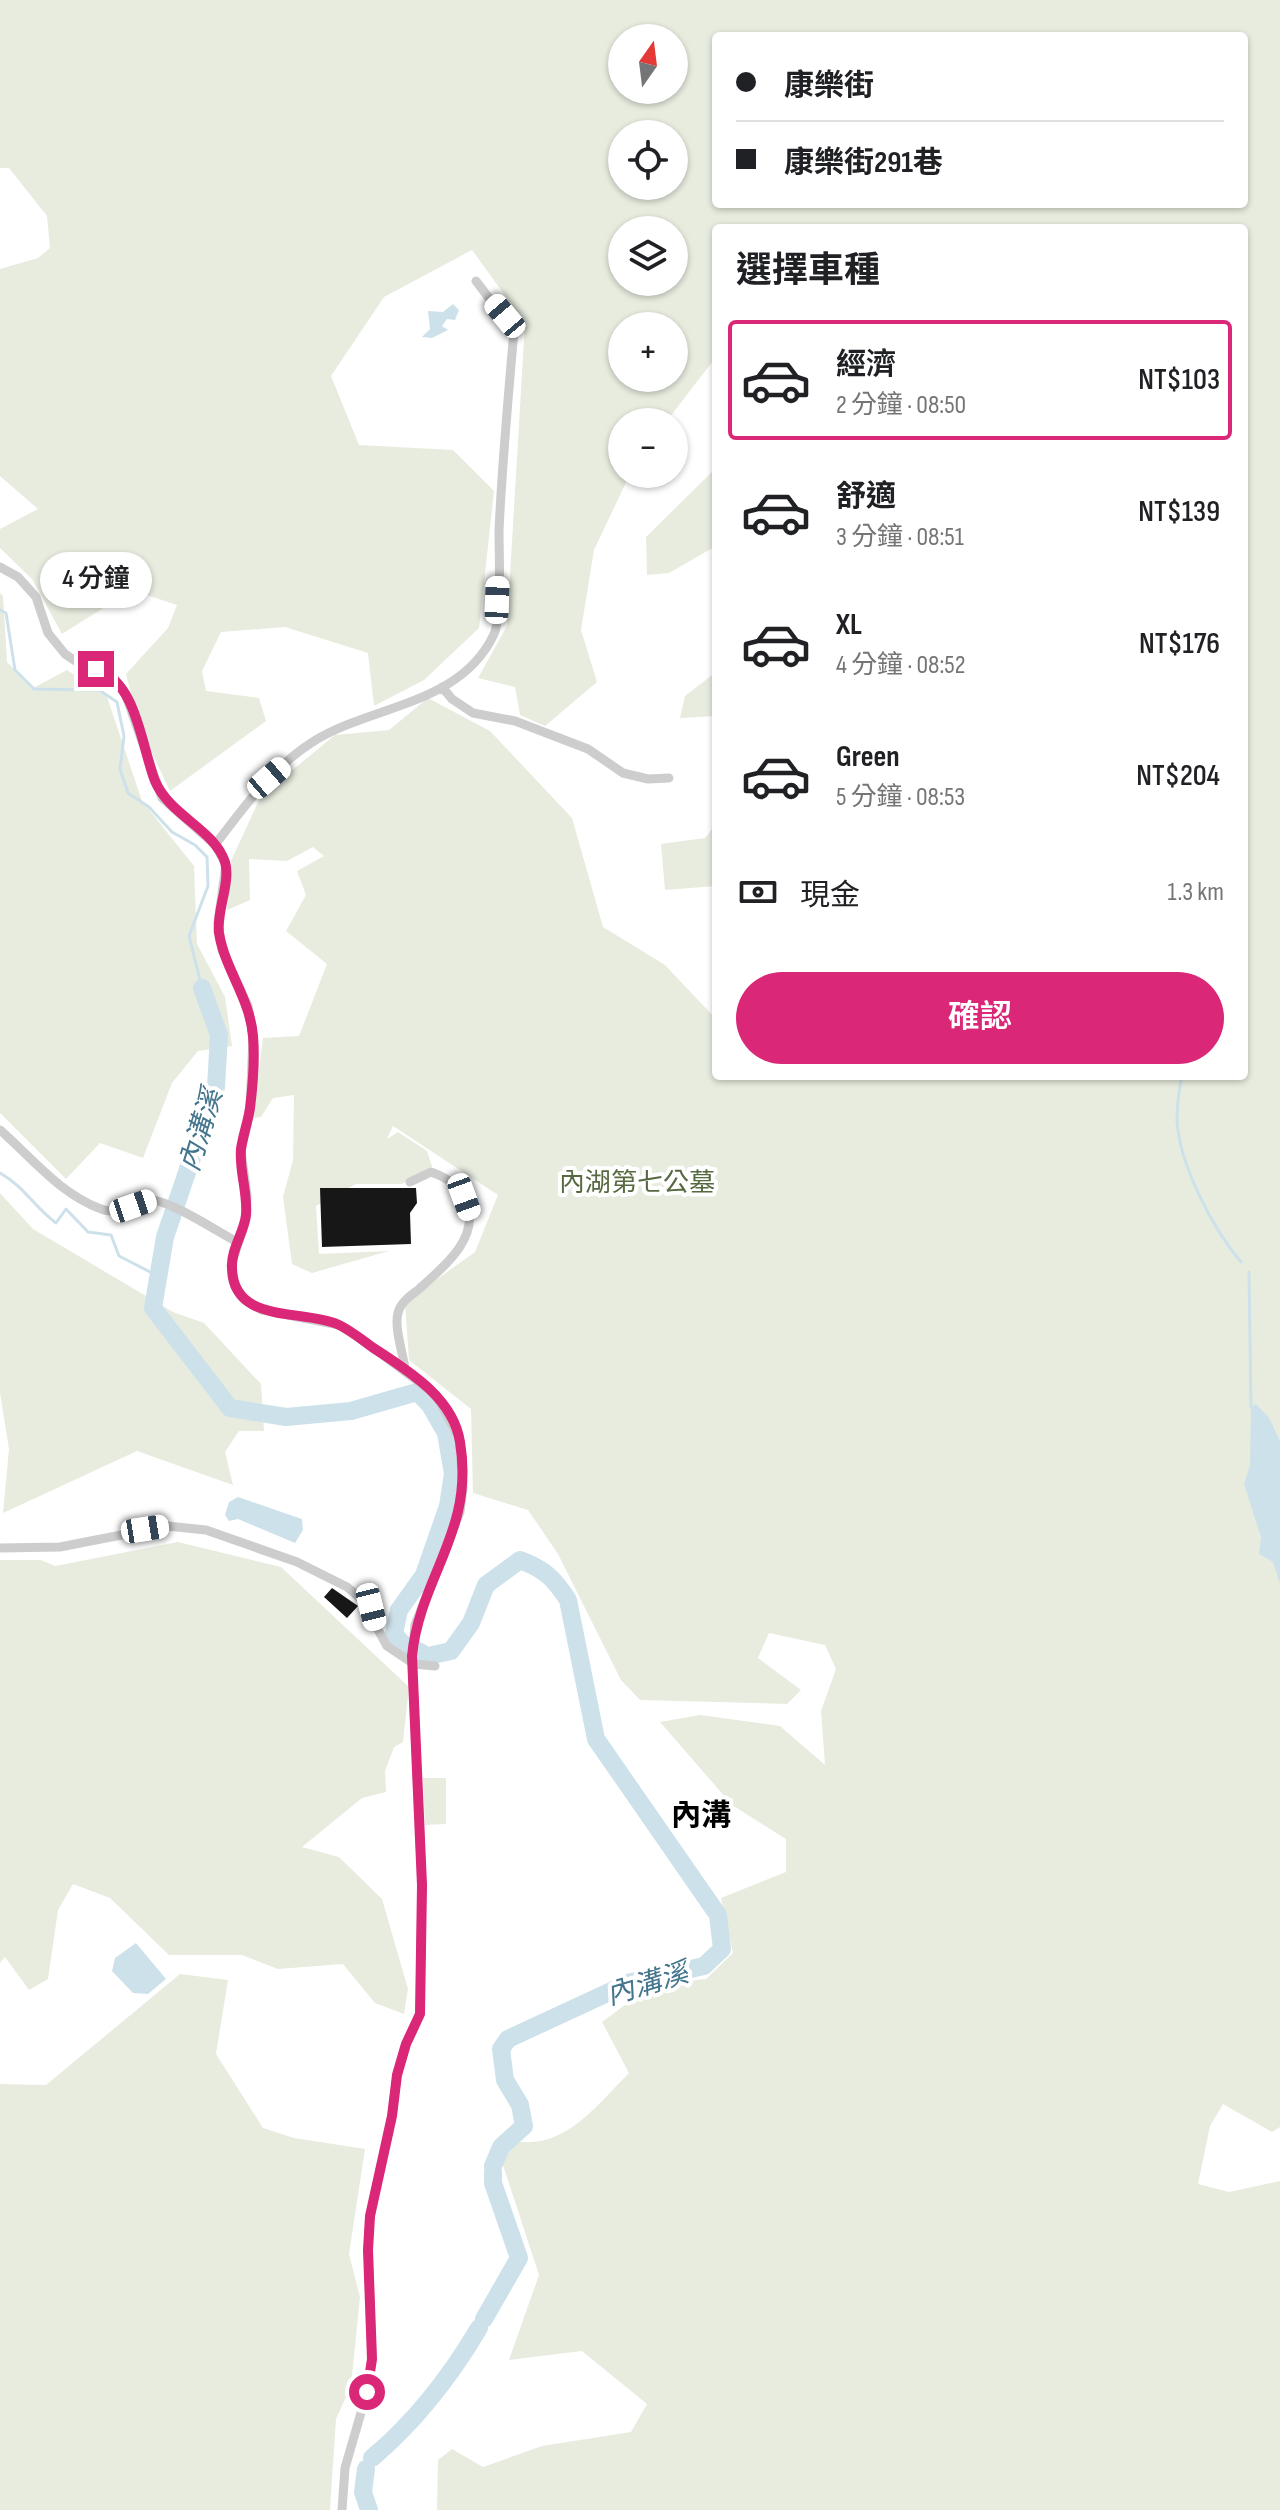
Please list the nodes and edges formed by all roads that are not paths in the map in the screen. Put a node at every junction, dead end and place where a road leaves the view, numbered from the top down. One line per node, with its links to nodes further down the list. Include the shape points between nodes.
1 (476, 281): 3 (street, via 514,331 501,479 496,631 478,662)
2 (0, 567): 5 (street, via 36,597 48,633 65,654 111,674 125,693 162,798)
3 (442, 687): 4 (street, via 473,713 515,721 588,749 623,773); 5 (street, via 308,745 255,793)
4 (669, 778)
5 (215, 845): 8 (street, via 226,864 218,923 222,950 248,1006 254,1071 241,1151 246,1219)
6 (0, 1130): 8 (street, via 66,1191 105,1211 149,1200 168,1203)
7 (410, 1182): 9 (street, via 431,1172 448,1178 471,1215 470,1229 454,1254 397,1314)
8 (237, 1242): 9 (street, via 231,1266 235,1287 245,1300 262,1310 339,1325)
9 (405, 1369): 11 (street, via 436,1395 452,1419 463,1468 460,1512 415,1625)
10 (0, 1548): 11 (street, via 60,1547 167,1526 206,1530 297,1562 347,1587 371,1607 387,1646)
11 (413, 1660): 12 (street); 13 (street, via 422,1885 420,2014 397,2075 370,2216 372,2359 345,2468)
12 (435, 1666)
13 (342, 2510)

